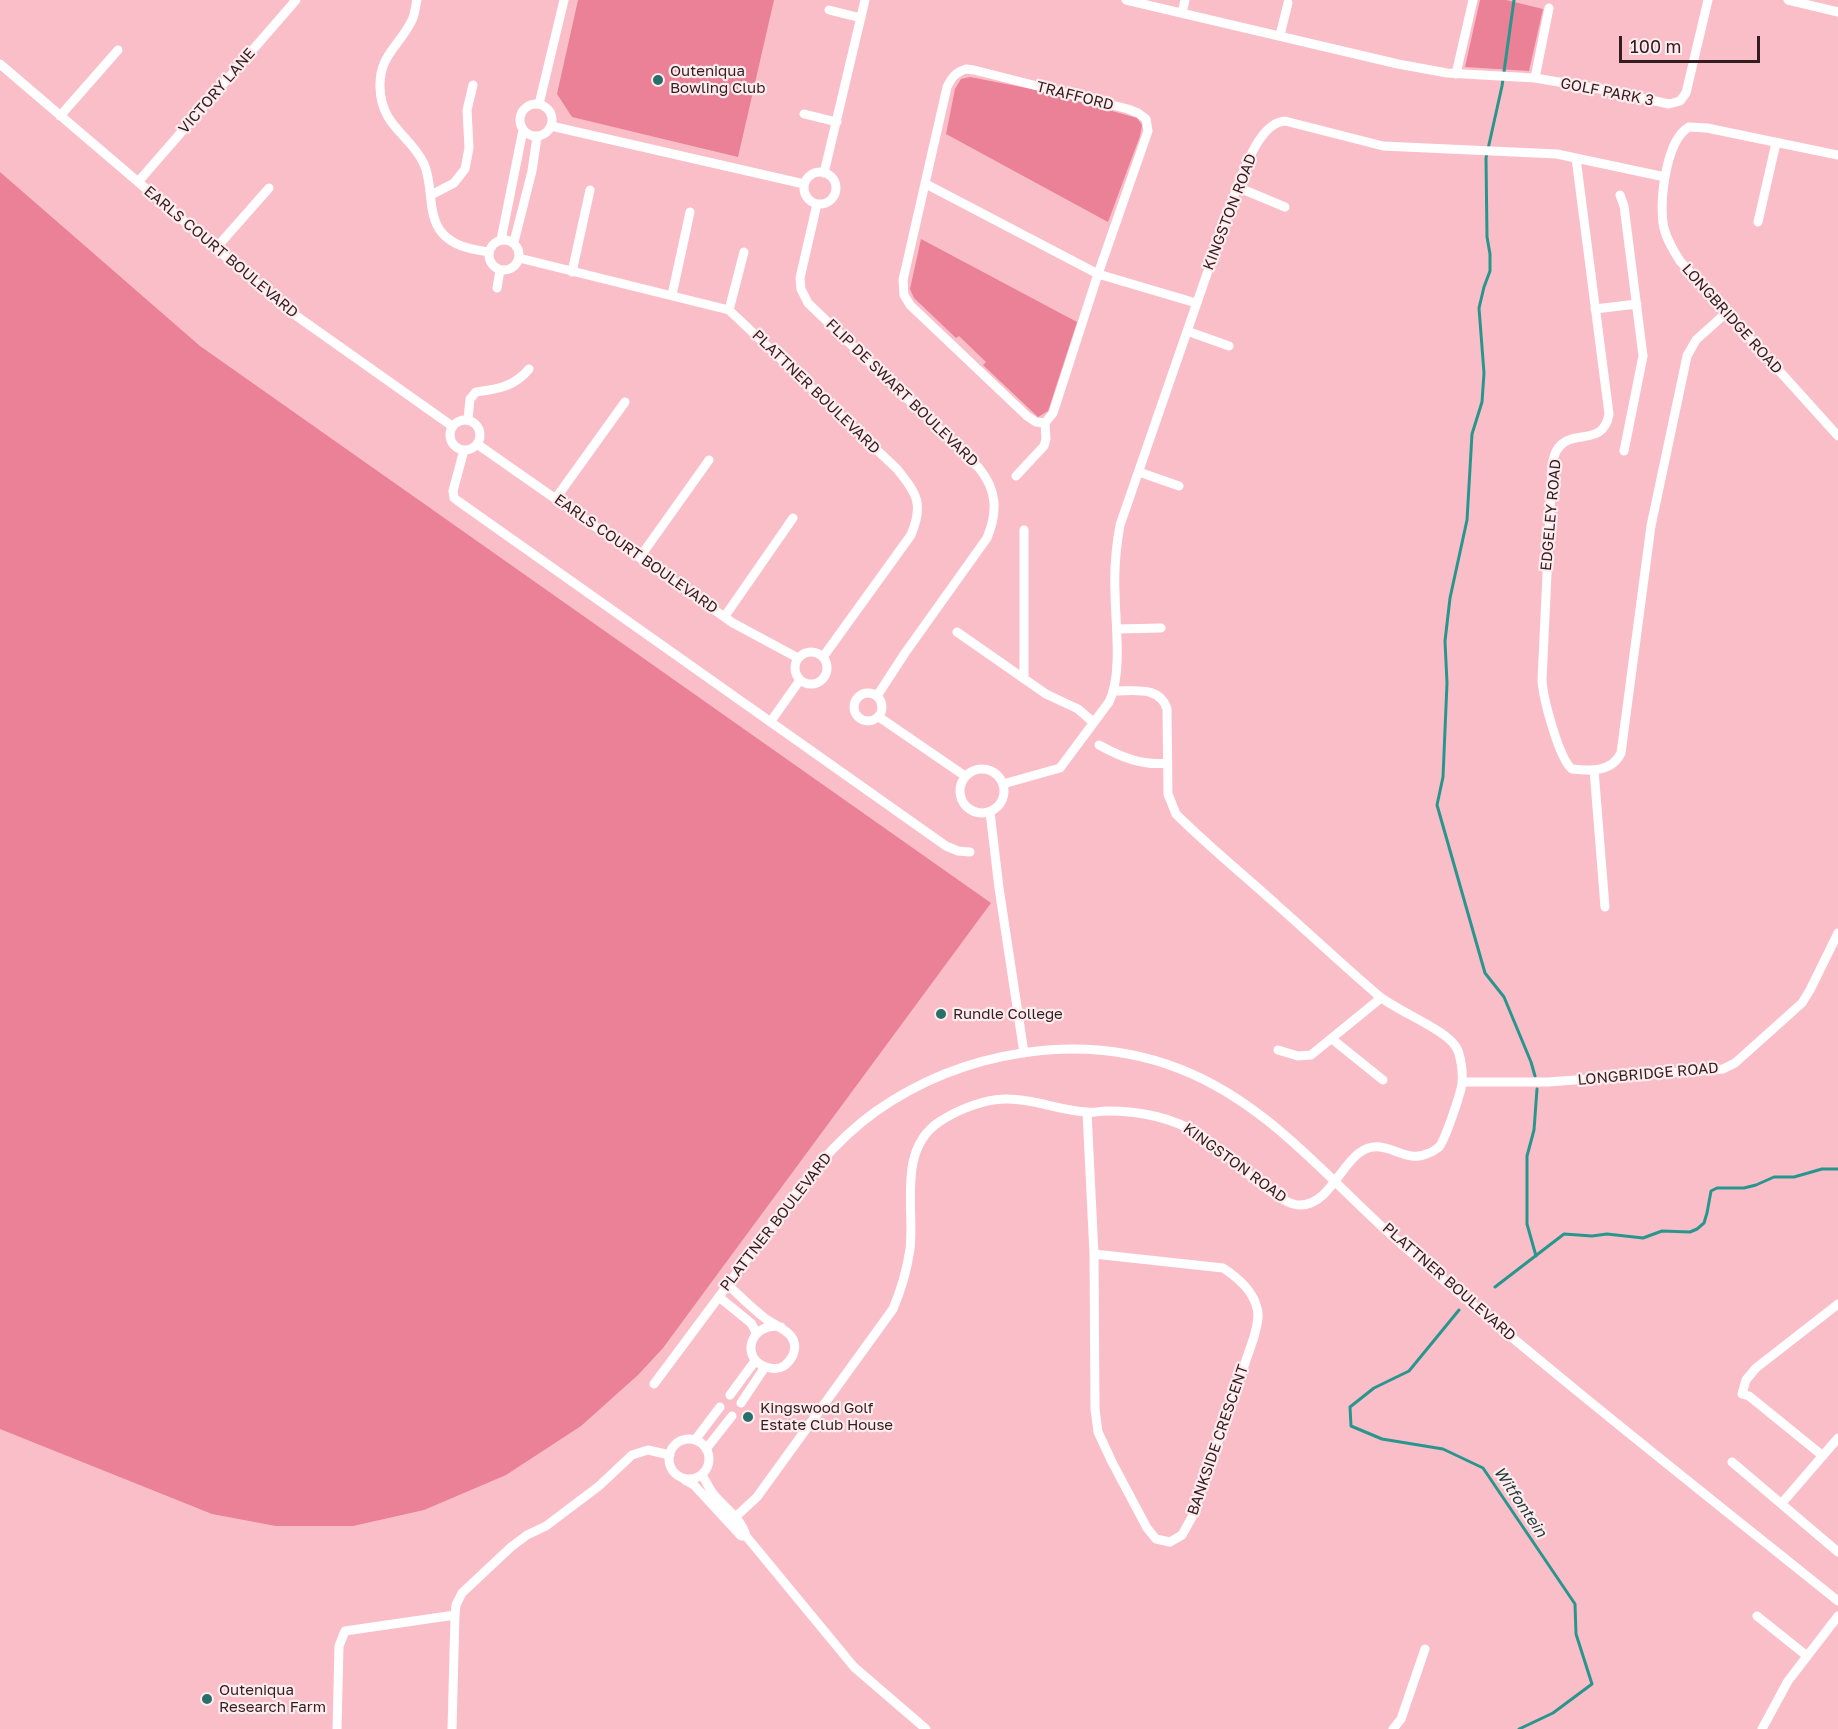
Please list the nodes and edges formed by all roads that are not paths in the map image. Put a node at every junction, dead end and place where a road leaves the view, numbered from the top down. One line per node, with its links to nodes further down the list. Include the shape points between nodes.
1 (296, 0): 34 (street, VICTORY LANE)
2 (417, 0): 40 (street, via 412,21 384,62 380,86 388,120 423,162)
3 (564, 0): 22 (street)
4 (866, 0): 15 (street)
5 (1126, 0): 14 (street, GOLF PARK 3)
6 (1185, 0): 14 (street)
7 (1473, 0): 19 (street)
8 (1707, 0): 20 (street, GOLF PARK 3, via 1686,93 1680,101 1664,104)
9 (1788, 0): 13 (street)
10 (1288, 3): 16 (street)
11 (1549, 8): 20 (street)
12 (829, 10): 15 (street)
13 (1838, 12)
14 (1182, 13): 16 (street, GOLF PARK 3)
15 (861, 18): 25 (street)
16 (1280, 35): 19 (street, GOLF PARK 3)
17 (118, 50): 24 (street)
18 (0, 64): 24 (street, EARLS COURT BOULEVARD)
19 (1456, 74): 20 (street, GOLF PARK 3)
20 (1535, 78)
21 (473, 85): 40 (street, via 467,110 469,148 465,169 454,183)
22 (538, 104): 26 (street, via 551,115); 27 (street, via 524,109 520,116)
23 (804, 114): 25 (street)
24 (60, 116): 34 (street, EARLS COURT BOULEVARD)
25 (837, 122): 32 (street)
26 (551, 126): 28 (street); 35 (street)
27 (524, 130): 28 (street); 46 (street)
28 (537, 136): 47 (street)
29 (1776, 142): 30 (street, LONGBRIDGE ROAD); 33 (street, LONGBRIDGE ROAD, via 1689,127 1675,143); 45 (street)
30 (1838, 155)
31 (1576, 158): 33 (street, KINGSTON ROAD); 37 (street, KINGSTON ROAD, via 1383,146 1285,121 1270,125 1263,134); 59 (street, EDGELEY ROAD)
32 (824, 173): 35 (street, via 812,174); 42 (street, via 833,181 835,190 830,201)
33 (1665, 177): 61 (street, LONGBRIDGE ROAD, via 1663,223 1669,241 1680,261)
34 (138, 182): 48 (street, EARLS COURT BOULEVARD)
35 (804, 184): 42 (street, via 806,195)
36 (926, 184): 54 (street); 54 (street, TRAFFORD, via 947,87 958,72 966,69 1138,113 1146,119 1148,131); 67 (street, TRAFFORD, via 903,280 904,295 1027,416)
37 (1237, 187): 43 (street); 57 (street, KINGSTON ROAD)
38 (269, 188): 48 (street)
39 (590, 190): 53 (street)
40 (430, 195): 49 (street, via 435,222 442,233 459,246)
41 (1620, 195): 58 (street)
42 (817, 204): 90 (street, FLIP DE SWART BOULEVARD, via 800,278 803,295 979,468 991,487 995,509 987,538)
43 (1285, 207)
44 (690, 212): 56 (street)
45 (1758, 222)
46 (501, 240): 47 (street); 49 (street)
47 (514, 242): 51 (street)
48 (217, 248): 68 (street, EARLS COURT BOULEVARD, via 288,310)
49 (489, 252): 52 (street, via 490,262)
50 (744, 252): 60 (street)
51 (519, 258): 52 (street, via 512,268); 53 (street, PLATTNER BOULEVARD)
52 (500, 270): 55 (street)
53 (572, 272): 56 (street, PLATTNER BOULEVARD)
54 (1098, 274): 57 (street); 67 (street, TRAFFORD, via 1053,413)
55 (497, 288)
56 (672, 295): 60 (street, PLATTNER BOULEVARD)
57 (1196, 303): 62 (street, KINGSTON ROAD)
58 (1637, 304): 59 (street); 72 (street, via 1643,356)
59 (1595, 309): 96 (street, EDGELEY ROAD, via 1608,419 1600,432 1567,441 1554,455 1541,669 1545,702 1566,764 1572,769)
60 (729, 310): 85 (street, PLATTNER BOULEVARD, via 897,469 916,495 918,517 911,535)
61 (1726, 313): 69 (street, LONGBRIDGE ROAD); 96 (street, via 1696,340 1687,356 1651,526 1621,753 1614,764)
62 (1187, 331): 63 (street); 74 (street, KINGSTON ROAD)
63 (1229, 346)
64 (529, 369): 66 (street, via 504,388 476,392 470,399)
65 (625, 402): 77 (street)
66 (468, 420): 68 (street, via 459,420); 70 (street, via 479,429)
67 (1045, 423): 75 (street, via 1044,446)
68 (452, 426): 71 (street, via 452,444)
69 (1838, 436)
70 (477, 444): 71 (street); 77 (street, EARLS COURT BOULEVARD)
71 (464, 450): 92 (street, via 454,498)
72 (1624, 451)
73 (709, 460): 80 (street)
74 (1140, 472): 76 (street); 83 (street, KINGSTON ROAD, via 1120,525 1116,550)
75 (1016, 476)
76 (1179, 486)
77 (556, 498): 80 (street, EARLS COURT BOULEVARD)
78 (793, 518): 81 (street)
79 (1024, 530): 87 (street)
80 (640, 557): 81 (street, EARLS COURT BOULEVARD)
81 (725, 616): 86 (street, EARLS COURT BOULEVARD)
82 (1161, 628): 83 (street)
83 (1117, 629): 89 (street, KINGSTON ROAD)
84 (957, 632): 87 (street)
85 (823, 657): 86 (street, via 807,652); 88 (street, via 825,676 813,684)
86 (798, 658): 88 (street, via 795,670)
87 (1024, 679): 93 (street, via 1078,709)
88 (800, 680): 92 (street)
89 (1115, 691): 93 (street); 95 (street, KINGSTON ROAD, via 1152,692 1164,702)
90 (877, 696): 91 (street, via 882,704); 91 (street, via 864,694 856,700 854,709 862,720 871,722)
91 (879, 717): 97 (street)
92 (771, 721): 100 (street, via 946,846)
93 (1093, 722): 98 (street, via 1060,768)
94 (1099, 744): 95 (street, via 1138,762)
95 (1167, 763): 104 (street, KINGSTON ROAD, via 1168,794 1176,814)
96 (1594, 770): 101 (street)
97 (965, 776): 98 (street, via 983,769 996,773); 99 (street, via 960,790 964,804 975,812)
98 (1003, 784): 99 (street, via 1005,791 1000,804)
99 (990, 812): 107 (street)
100 (970, 852)
101 (1605, 907)
102 (1838, 933): 103 (street, LONGBRIDGE ROAD)
103 (1835, 947): 109 (street, LONGBRIDGE ROAD, via 1802,1003 1734,1064 1723,1069 1548,1082)
104 (1382, 998): 105 (street); 109 (street, KINGSTON ROAD, via 1452,1042 1460,1057)
105 (1332, 1039): 106 (street, via 1311,1055); 108 (street)
106 (1278, 1050)
107 (1024, 1053): 112 (street, PLATTNER BOULEVARD, via 977,1063 935,1078 898,1097 854,1128 820,1162); 139 (street, PLATTNER BOULEVARD, via 1080,1049 1143,1057 1214,1085 1255,1110 1396,1239)
108 (1383, 1080)
109 (1463, 1082): 110 (street, KINGSTON ROAD, via 1439,1146 1413,1157 1383,1146 1360,1151 1325,1192 1302,1206 1273,1193 1213,1143 1176,1121 1148,1114)
110 (1087, 1112): 111 (street, BANKSIDE CRESCENT); 137 (street, KINGSTON ROAD, via 1008,1099 981,1103 929,1130 918,1147 910,1178 910,1248 893,1309 757,1497)
111 (1094, 1254): 111 (street, BANKSIDE CRESCENT, via 1098,1431 1147,1528 1156,1539 1170,1542 1182,1535 1191,1517 1254,1336 1257,1308 1245,1288 1224,1268)
112 (728, 1285): 113 (street, PLATTNER BOULEVARD); 115 (street, via 767,1320)
113 (719, 1297): 116 (street, via 751,1323); 120 (street, PLATTNER BOULEVARD)
114 (1838, 1304): 132 (street, via 1756,1368 1746,1380 1742,1394)
115 (781, 1327): 116 (street); 118 (street, via 794,1341 791,1360 774,1369)
116 (756, 1332): 117 (street, via 751,1346)
117 (755, 1361): 118 (street); 119 (street)
118 (765, 1367): 121 (street)
119 (739, 1382): 121 (street); 122 (street)
120 (654, 1384)
121 (751, 1390): 123 (street)
122 (730, 1395)
123 (741, 1403)
124 (720, 1407): 126 (street)
125 (732, 1416): 127 (street)
126 (709, 1422): 127 (street); 129 (street)
127 (721, 1431): 130 (street)
128 (1838, 1438): 132 (street)
129 (695, 1440): 130 (street); 131 (street, via 682,1440)
130 (706, 1449): 134 (street, via 708,1463)
131 (670, 1455): 135 (street, via 671,1469); 140 (street, via 648,1450 632,1455 599,1486 511,1547 462,1593)
132 (1823, 1456): 136 (street)
133 (1732, 1462): 136 (street)
134 (702, 1474): 135 (street); 137 (street)
135 (682, 1478): 137 (street)
136 (1782, 1503): 138 (street)
137 (732, 1520): 147 (street, via 745,1530 854,1667)
138 (1838, 1552)
139 (1838, 1600)
140 (455, 1615): 145 (street, via 345,1631 339,1646); 146 (street)
141 (1757, 1616): 144 (street)
142 (1838, 1616): 144 (street)
143 (1425, 1649): 148 (street, via 1401,1719)
144 (1807, 1656): 149 (street, via 1788,1681)
145 (337, 1729)
146 (452, 1729)
147 (926, 1729)
148 (1393, 1729)
149 (1762, 1729)

